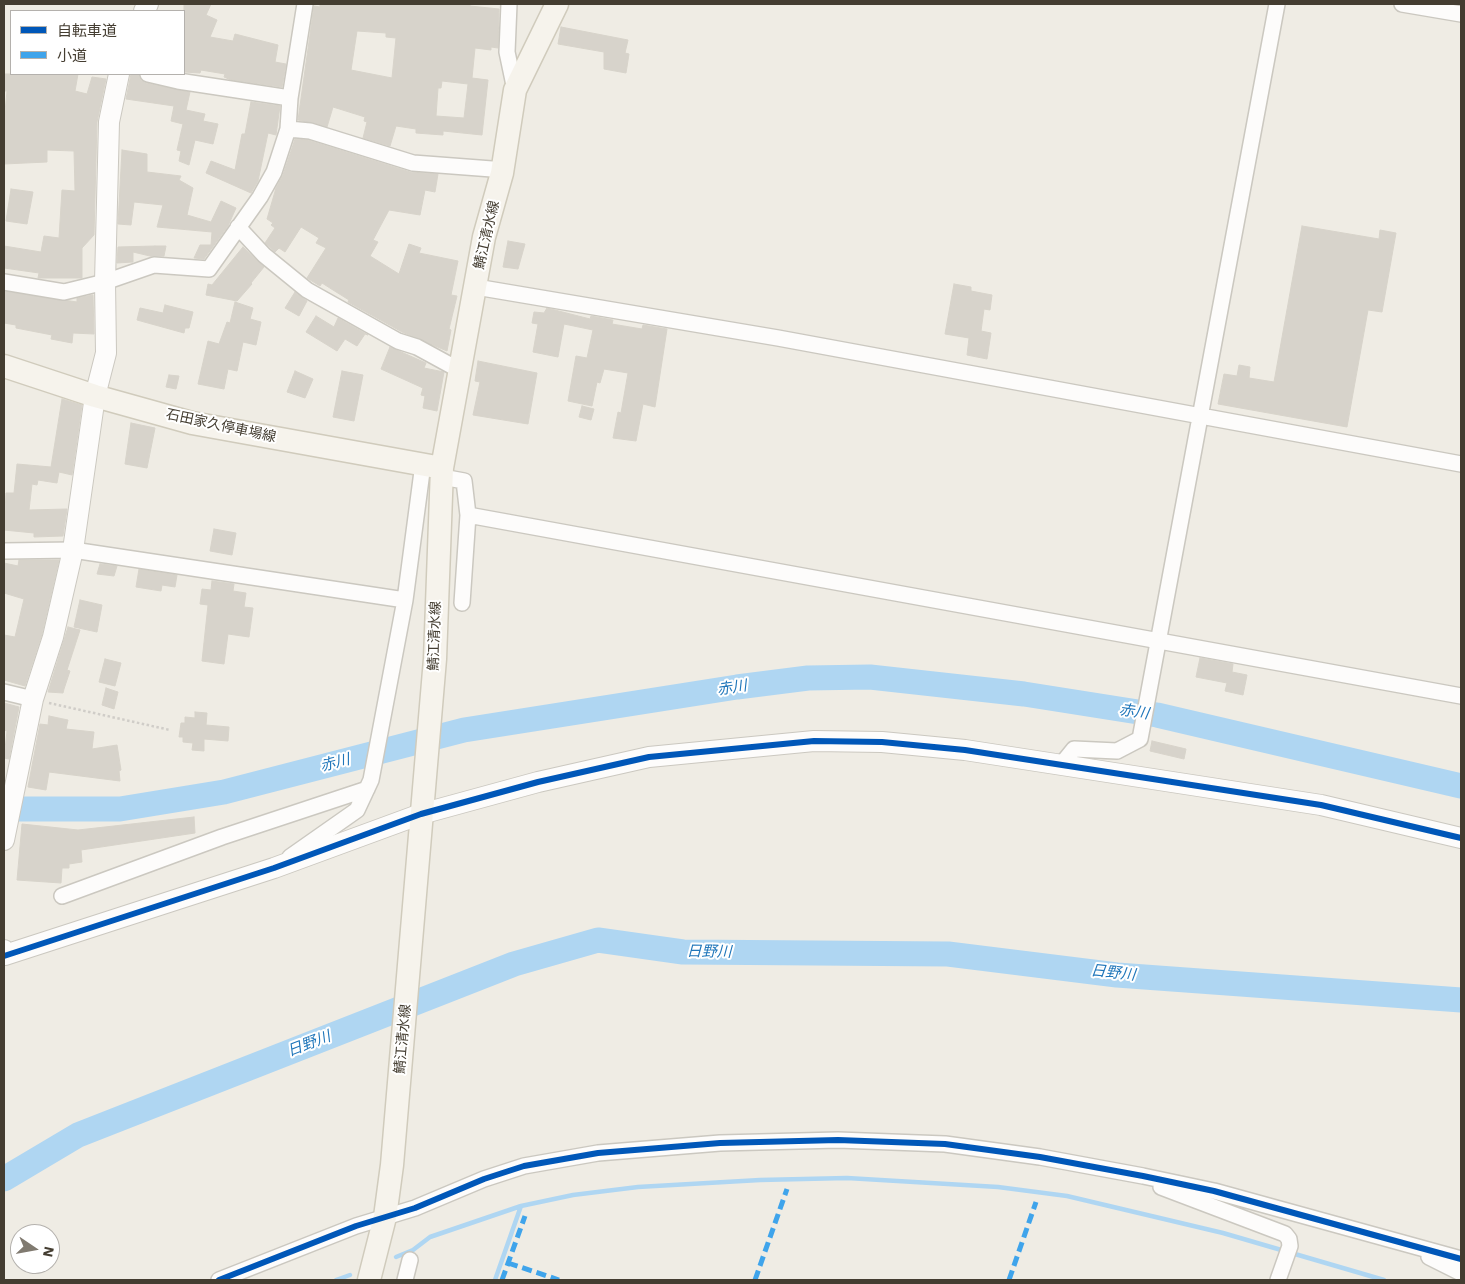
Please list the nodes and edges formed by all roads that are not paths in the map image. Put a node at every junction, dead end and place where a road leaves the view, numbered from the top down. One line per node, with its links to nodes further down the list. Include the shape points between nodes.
1 (305, 4): 10 (street)
2 (509, 4): 9 (street, via 507,52)
3 (557, 4): 9 (main road, 鯖江清水線)
4 (1278, 4): 20 (street)
5 (1402, 4): 6 (street)
6 (1461, 14)
7 (119, 75): 15 (street, via 109,122)
8 (152, 75): 10 (street)
9 (515, 90): 12 (main road, 鯖江清水線)
10 (290, 98): 11 (street)
11 (288, 129): 12 (street, via 310,132 412,163 492,169); 13 (street, via 274,172)
12 (502, 173): 16 (main road, 鯖江清水線, via 484,237)
13 (238, 227): 15 (street, via 209,269 154,264); 18 (street, via 264,255 307,290 398,341 417,347)
14 (4, 282): 15 (street, via 64,292)
15 (105, 282): 19 (street, via 106,352)
16 (476, 287): 18 (main road, 鯖江清水線); 20 (street, via 778,338)
17 (4, 366): 19 (main road, 石田家久停車場線)
18 (461, 371): 22 (main road, 鯖江清水線)
19 (95, 396): 22 (main road, 石田家久停車場線, via 192,423); 24 (street)
20 (1202, 416): 21 (street); 28 (street)
21 (1461, 464)
22 (436, 470): 23 (street, via 464,482); 26 (street); 34 (main road, 鯖江清水線, via 435,659)
23 (468, 516): 27 (street); 28 (street)
24 (73, 550): 25 (street); 26 (street); 31 (street, via 53,637)
25 (4, 551)
26 (405, 600): 33 (street)
27 (462, 603)
28 (1160, 640): 30 (street); 32 (street, via 1140,739 1117,751 1074,748)
29 (4, 692): 31 (street)
30 (1461, 696)
31 (33, 700): 35 (street)
32 (1061, 765): 34 (street, via 965,750 891,743 814,741 649,757 538,782); 36 (street, via 1322,804)
33 (367, 789): 37 (street, via 357,810); 38 (street, via 222,837)
34 (422, 814): 37 (street); 41 (main road, 鯖江清水線, via 392,1165)
35 (6, 832)
36 (1461, 838)
37 (274, 868): 39 (street)
38 (62, 896)
39 (4, 954)
40 (1143, 1176): 41 (street, via 945,1144 838,1140 720,1143 598,1153 524,1166); 42 (street); 49 (street, via 1167,1190 1285,1234 1289,1239 1288,1252)
41 (384, 1218): 46 (street); 47 (main road, 鯖江清水線)
42 (1404, 1243): 43 (street); 45 (street)
43 (1461, 1259)
44 (410, 1260): 48 (street)
45 (1461, 1273)
46 (219, 1280)
47 (369, 1280)
48 (405, 1280)
49 (1278, 1280)

